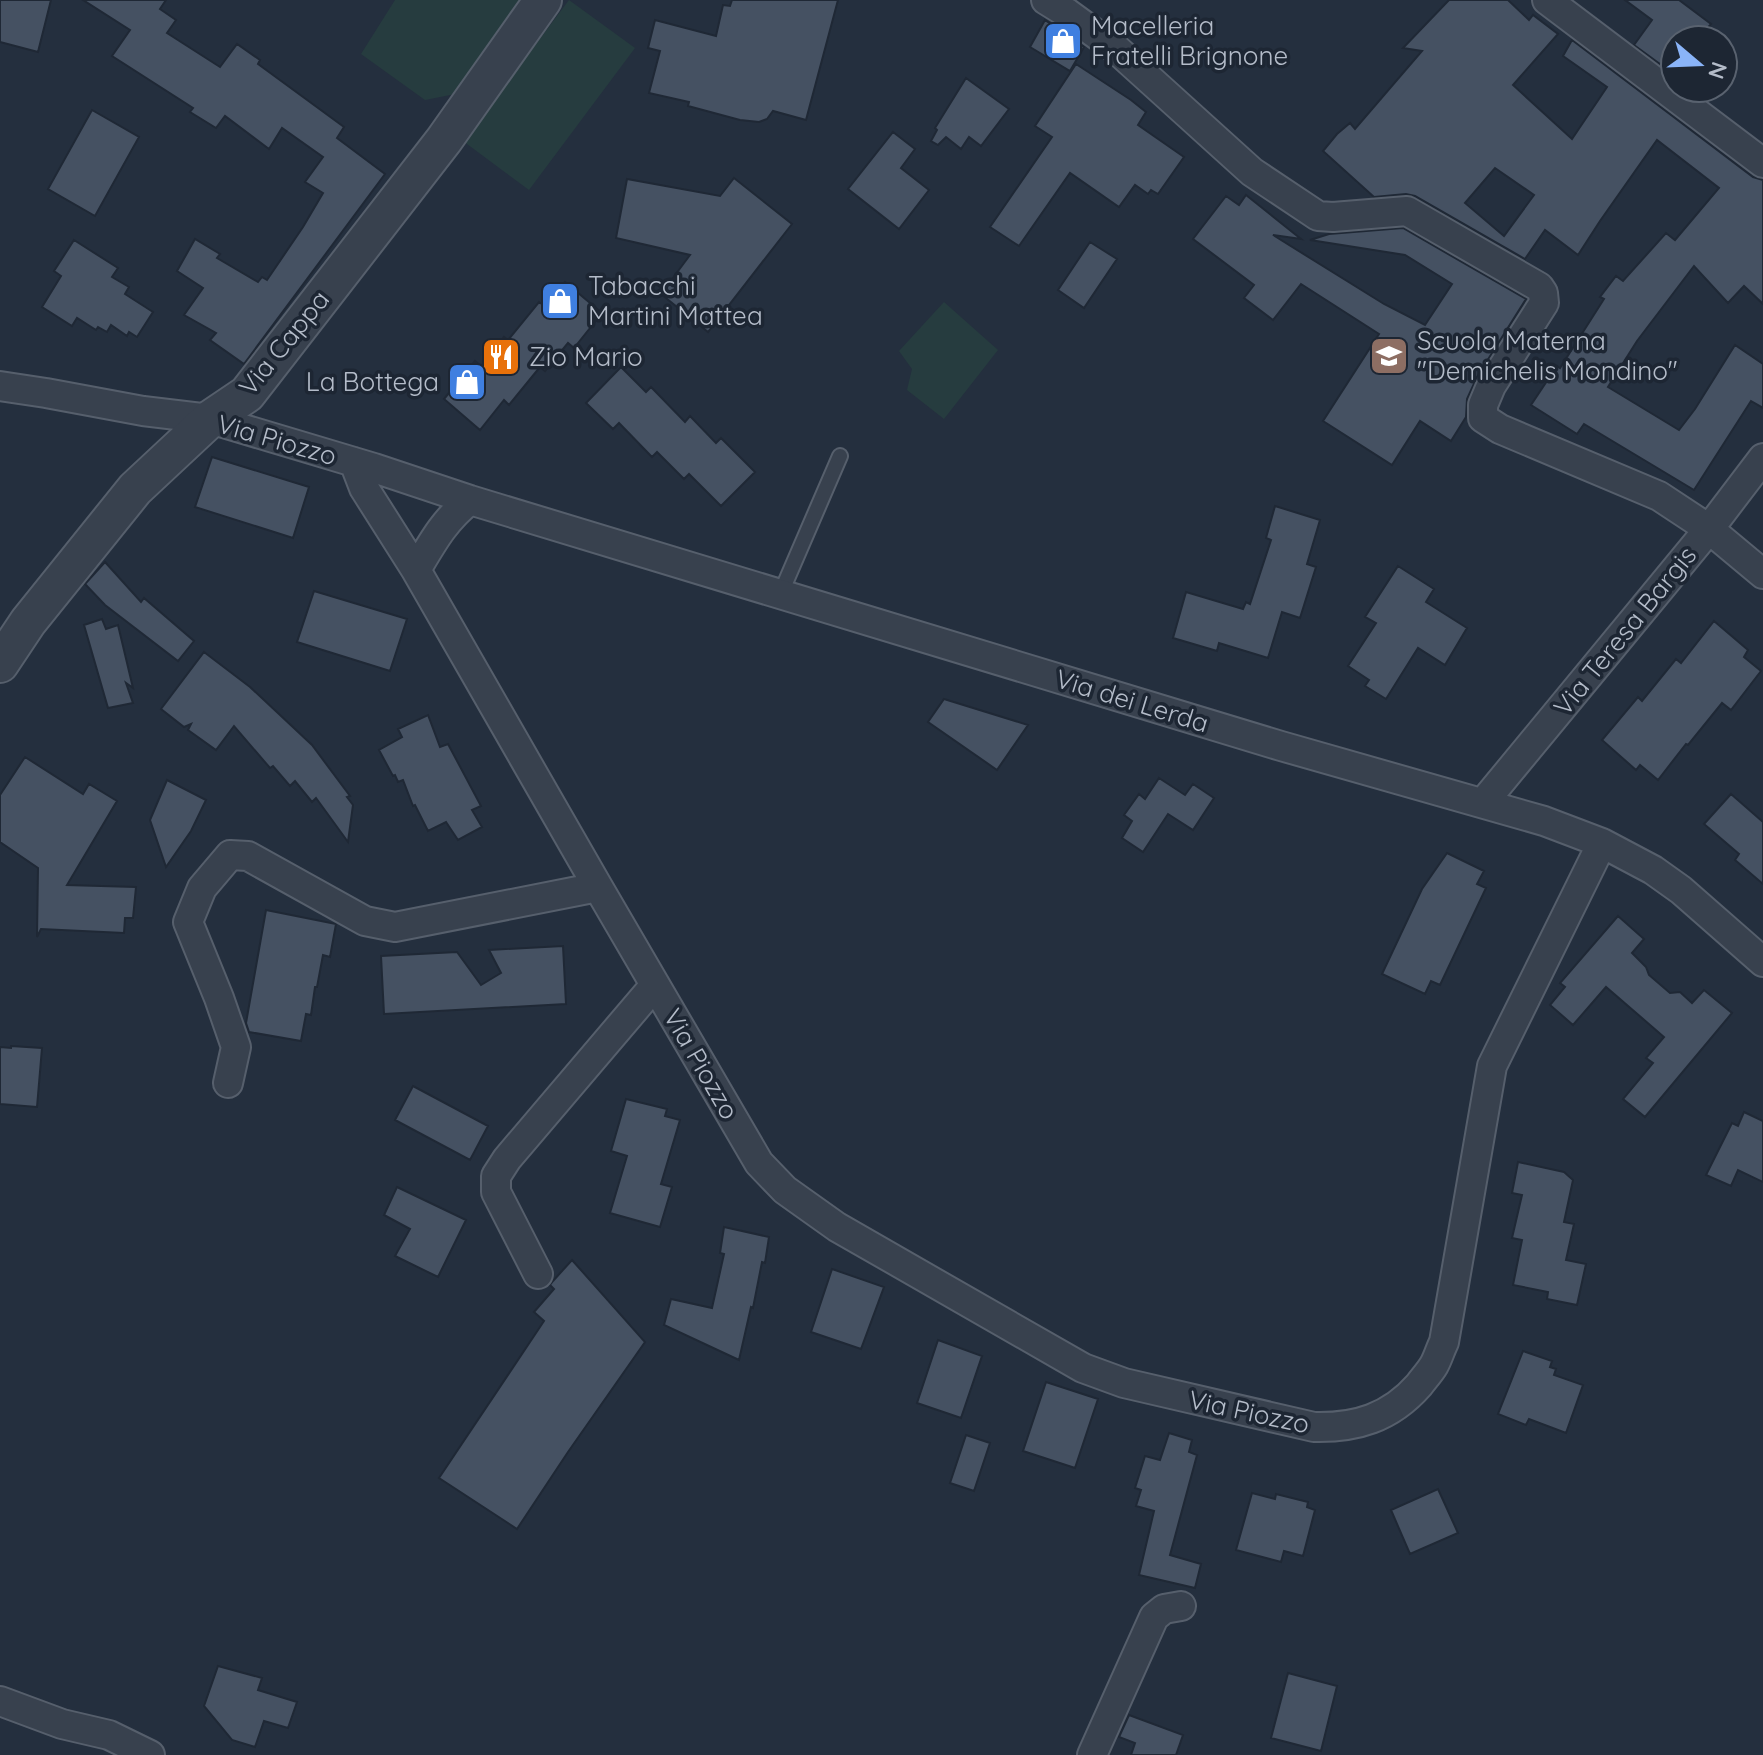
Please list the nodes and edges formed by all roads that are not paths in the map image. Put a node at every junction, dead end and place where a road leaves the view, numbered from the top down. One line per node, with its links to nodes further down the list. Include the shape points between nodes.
1 (543, 0): 6 (street, Via Cappa, via 444,140 247,394)
2 (1046, 0): 11 (street, via 1115,48 1252,172 1318,216 1407,211 1539,287 1544,303 1491,386 1483,418 1659,496)
3 (1547, 0): 4 (street)
4 (1763, 163)
5 (0, 386): 6 (street, Via Piozzo)
6 (210, 419): 9 (street, Via Piozzo); 15 (street, Via Cappa, via 135,489)
7 (840, 456): 14 (lane)
8 (1763, 458): 11 (street, Via Teresa Bargis)
9 (354, 462): 10 (street, Via dei Lerda); 12 (street, Via Piozzo, via 364,488)
10 (470, 500): 12 (street, via 439,531); 14 (street, Via dei Lerda)
11 (1709, 529): 13 (street); 16 (street, Via Teresa Bargis)
12 (416, 570): 18 (street, Via Piozzo)
13 (1763, 574)
14 (780, 595): 16 (street, Via dei Lerda)
15 (0, 664)
16 (1483, 803): 17 (street, Via dei Lerda)
17 (1602, 843): 19 (street, Via dei Lerda, via 1681,890); 20 (street, Via Piozzo, via 1492,1066 1444,1342 1433,1368 1391,1410 1337,1428 1124,1383 1083,1368 837,1227 785,1190 759,1163)
18 (598, 887): 20 (street, Via Piozzo); 21 (street, via 395,927 365,921 248,856 230,855 202,888 188,922 236,1047)
19 (1763, 962)
20 (655, 985): 22 (street, Via Piozzo, via 496,1176 496,1192)
21 (228, 1083)
22 (538, 1274)
23 (1181, 1606): 26 (street, via 1154,1617)
24 (0, 1701): 25 (street, via 109,1735)
25 (150, 1755)
26 (1092, 1755)

